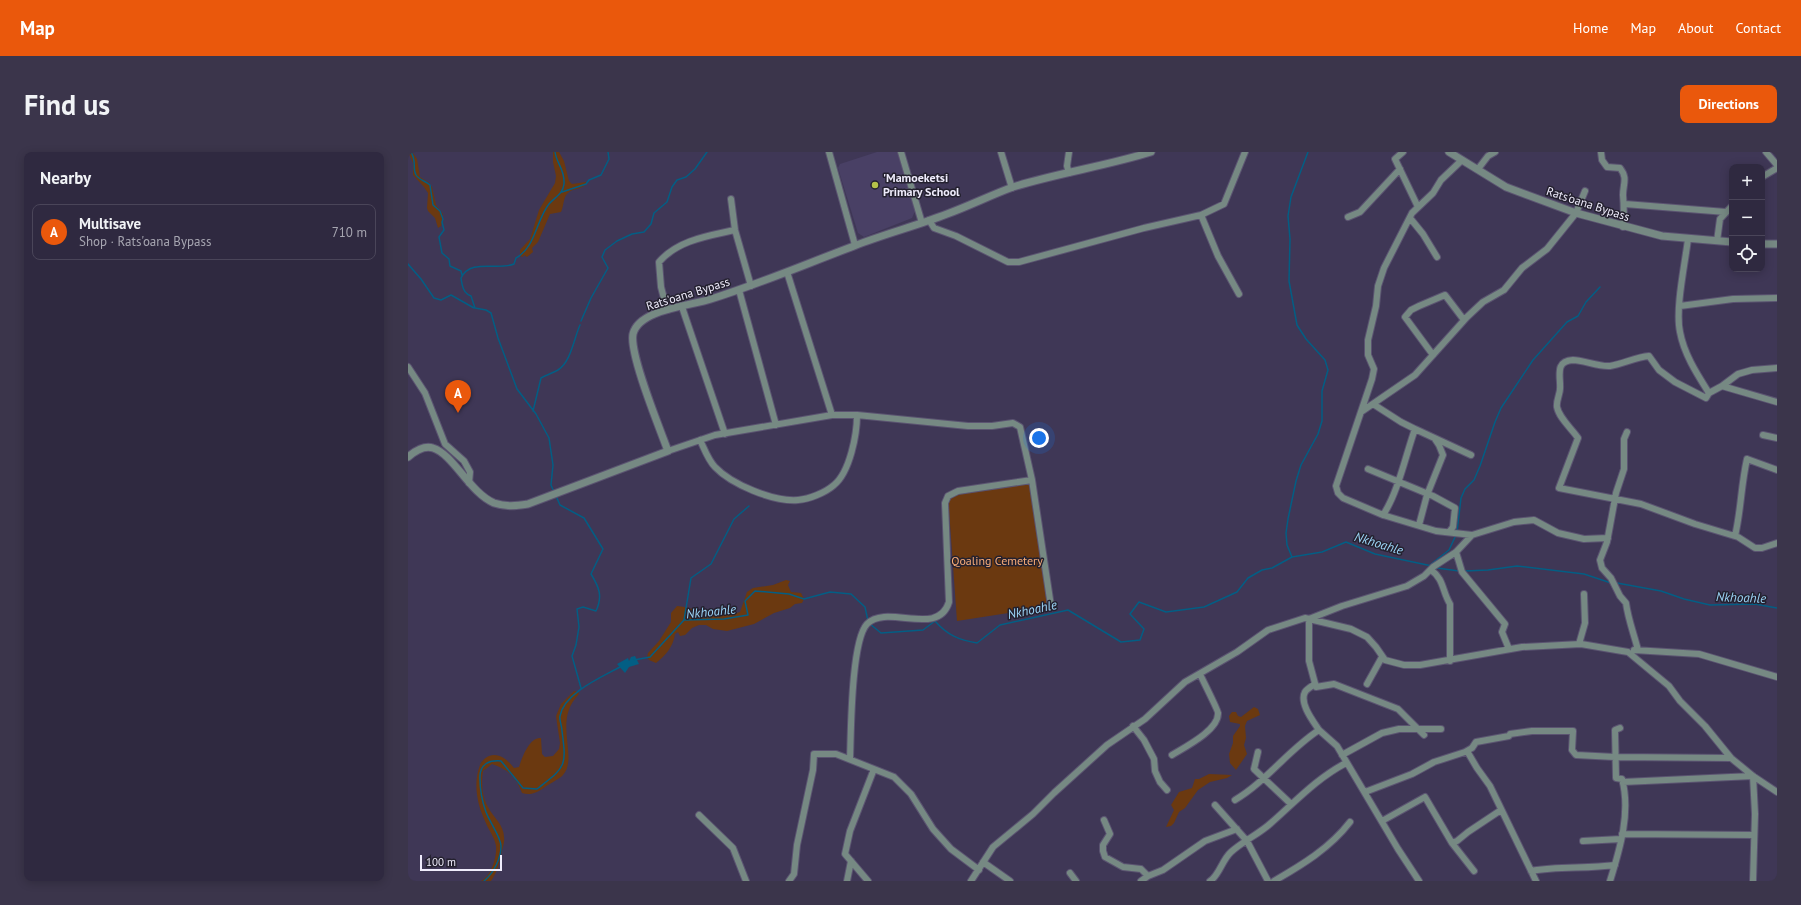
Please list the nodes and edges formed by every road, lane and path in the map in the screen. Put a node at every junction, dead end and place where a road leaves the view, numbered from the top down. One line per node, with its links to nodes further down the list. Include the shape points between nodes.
1 (829, 152): 37 (street)
2 (901, 152): 29 (street)
3 (1001, 152): 18 (street)
4 (1069, 152): 16 (street)
5 (1151, 152): 16 (street, Rats'oana Bypass)
6 (1245, 152): 26 (street, via 1224,204)
7 (1403, 152): 14 (street, via 1395,159)
8 (1449, 152): 12 (street, Rats'oana Bypass)
9 (1495, 152): 15 (street, via 1488,156)
10 (1601, 152): 21 (street, via 1602,160 1607,167 1620,168 1624,174)
11 (1766, 152): 13 (street)
12 (1462, 160): 15 (street, Rats'oana Bypass); 22 (street)
13 (1777, 166): 17 (street)
14 (1400, 168): 22 (street); 27 (street, via 1360,212)
15 (1478, 169): 25 (street, Rats'oana Bypass, via 1506,187)
16 (1069, 173): 18 (street, Rats'oana Bypass)
17 (1765, 175)
18 (1012, 188): 29 (street, Rats'oana Bypass)
19 (1585, 191): 25 (street)
20 (731, 199): 31 (street)
21 (1625, 204): 24 (street); 30 (street)
22 (1418, 207): 28 (street)
23 (1729, 209): 24 (street)
24 (1726, 212): 33 (street, via 1720,219)
25 (1576, 213): 30 (street, Rats'oana Bypass); 47 (street, via 1547,249 1522,268 1504,290 1483,302)
26 (1201, 215): 29 (street, via 1019,262 1008,262); 42 (street, via 1218,256)
27 (1348, 217)
28 (1410, 218): 38 (street); 55 (street, via 1384,268 1378,286 1368,340 1368,355 1374,369)
29 (926, 222): 37 (street, Rats'oana Bypass)
30 (1623, 227): 32 (street, Rats'oana Bypass)
31 (735, 230): 40 (street); 46 (street, via 686,242 668,252 659,262)
32 (1688, 239): 33 (street, Rats'oana Bypass); 44 (street)
33 (1717, 241): 34 (street, Rats'oana Bypass)
34 (1729, 242)
35 (1765, 244): 36 (street)
36 (1777, 244)
37 (855, 245): 39 (street, Rats'oana Bypass)
38 (1437, 257)
39 (787, 272): 40 (street, Rats'oana Bypass); 57 (street)
40 (751, 286): 41 (street, Rats'oana Bypass)
41 (739, 290): 45 (street, Rats'oana Bypass); 58 (street)
42 (1239, 294)
43 (1777, 298): 44 (street, via 1733,299)
44 (1680, 306): 52 (street, via 1678,318 1684,348)
45 (682, 307): 46 (street, Rats'oana Bypass); 61 (street)
46 (666, 310): 66 (street, Rats'oana Bypass, via 646,317 639,324 633,334 633,345)
47 (1464, 320): 48 (street); 48 (street, via 1445,295 1411,310 1405,317)
48 (1433, 355): 54 (street, via 1415,375)
49 (408, 366): 73 (street, via 425,393 445,444 464,461 470,472)
50 (1777, 368): 51 (street, via 1738,374)
51 (1722, 386): 52 (street); 53 (street)
52 (1708, 394): 75 (street, via 1706,398 1675,382 1659,370 1649,356 1609,366 1574,360 1563,364 1559,370 1557,407 1578,438 1559,488)
53 (1777, 402)
54 (1373, 404): 55 (street); 59 (street)
55 (1361, 412): 76 (street, via 1336,486 1338,493 1344,498)
56 (857, 414): 57 (street); 65 (street, via 857,432 845,470 835,485 797,500 774,498 727,478 713,466); 71 (street, via 968,426 1013,423 1020,427)
57 (832, 415): 58 (street)
58 (776, 425): 61 (street)
59 (1415, 429): 64 (street); 72 (street)
60 (1627, 432): 75 (street, via 1624,439 1624,469)
61 (725, 434): 65 (street)
62 (1763, 435): 63 (street)
63 (1777, 438)
64 (1435, 439): 67 (street); 74 (street, via 1443,455)
65 (700, 440): 66 (street)
66 (668, 451): 73 (street, via 528,504 513,507 494,503)
67 (1471, 455)
68 (408, 457): 73 (street, via 419,449 432,448 449,460)
69 (1368, 468): 72 (street)
70 (1777, 470): 80 (street, via 1747,459)
71 (1032, 480): 86 (street); 110 (street, via 958,491 948,496 945,503 948,607 941,615 927,620 880,616 868,622 864,628 852,699)
72 (1397, 481): 74 (street); 76 (street)
73 (469, 483)
74 (1427, 495): 77 (street); 78 (street, via 1455,508 1453,527)
75 (1615, 499): 80 (street, via 1641,504); 81 (street)
76 (1383, 515): 77 (street)
77 (1419, 526): 78 (street)
78 (1449, 532): 79 (street)
79 (1472, 535): 81 (street, via 1514,522 1534,520 1558,533 1584,539); 83 (street)
80 (1736, 536): 82 (street, via 1755,548)
81 (1608, 538): 90 (street, via 1600,560 1602,568 1626,603)
82 (1777, 543)
83 (1456, 552): 84 (street); 89 (street, via 1462,572 1506,624 1502,632)
84 (1431, 570): 87 (street, via 1407,586); 93 (street, via 1442,582 1450,604)
85 (1584, 594): 88 (street, via 1585,623)
86 (1051, 606)
87 (1309, 619): 92 (street, via 1367,637); 94 (street, via 1305,618 1268,630); 96 (street, via 1308,661)
88 (1579, 644): 89 (street); 91 (street)
89 (1509, 649): 93 (street)
90 (1638, 650): 91 (street); 95 (street, via 1699,654)
91 (1628, 652): 109 (street, via 1668,686)
92 (1382, 657): 93 (street, via 1385,660 1412,665); 97 (street)
93 (1450, 661)
94 (1200, 674): 98 (street, via 1185,682 1145,719); 106 (street, via 1218,712 1216,722 1202,736)
95 (1777, 678)
96 (1314, 684): 101 (street, via 1316,687 1334,684 1398,709); 102 (street, via 1303,698)
97 (1367, 684)
98 (1133, 726): 116 (street, via 1144,740 1154,759 1155,771 1160,782); 134 (street, via 1107,745 1033,814 993,847)
99 (1440, 728): 101 (street)
100 (1620, 728): 108 (street, via 1615,730)
101 (1418, 729): 103 (street); 107 (street, via 1399,729 1382,733)
102 (1319, 730): 107 (street, via 1337,746); 114 (street, via 1297,746)
103 (1424, 736)
104 (1467, 751): 108 (street, via 1476,742 1510,734 1573,731 1571,746 1576,755); 117 (street, via 1434,762 1412,774); 122 (street, via 1486,778)
105 (1258, 752): 114 (street, via 1254,769)
106 (1172, 755)
107 (1342, 755): 111 (street)
108 (1615, 757): 109 (street); 115 (street, via 1616,778 1622,779)
109 (1731, 758): 113 (street)
110 (850, 759): 112 (street); 143 (street, via 836,754 814,754 794,874)
111 (1346, 763): 117 (street); 120 (street, via 1311,786)
112 (874, 769): 133 (street, via 850,831 845,854); 136 (street, via 894,777 911,794 933,829 951,849)
113 (1753, 776): 115 (street); 118 (street); 128 (street)
114 (1264, 779): 119 (street); 120 (street)
115 (1623, 782): 129 (street, via 1625,820)
116 (1167, 790)
117 (1365, 792): 125 (street)
118 (1777, 792)
119 (1235, 800)
120 (1291, 804): 130 (street)
121 (1215, 806): 127 (street)
122 (1501, 810): 132 (street); 138 (street)
123 (699, 815): 142 (street, via 733,848)
124 (1104, 820): 140 (street, via 1110,834 1103,845 1105,857 1123,867 1140,869)
125 (1382, 820): 132 (street, via 1425,797); 152 (street)
126 (1350, 822): 151 (street, via 1331,842 1296,870)
127 (1236, 829): 130 (street); 140 (street, via 1206,841 1163,870)
128 (1754, 835): 129 (street); 155 (street)
129 (1622, 836): 131 (street); 135 (street)
130 (1247, 841): 141 (street, via 1223,861); 150 (street)
131 (1583, 841)
132 (1452, 842): 137 (street)
133 (851, 861): 144 (street); 145 (street)
134 (984, 862): 136 (street); 147 (street)
135 (1615, 865): 138 (street); 154 (street)
136 (978, 870): 146 (street)
137 (1474, 871)
138 (1531, 872): 153 (street)
139 (1070, 873): 148 (street)
140 (1148, 876): 149 (street)
141 (1213, 880)
142 (746, 881)
143 (789, 881)
144 (847, 881)
145 (868, 881)
146 (972, 881)
147 (1010, 881)
148 (1076, 881)
149 (1141, 881)
150 (1268, 881)
151 (1274, 881)
152 (1419, 881)
153 (1536, 881)
154 (1610, 881)
155 (1754, 881)

